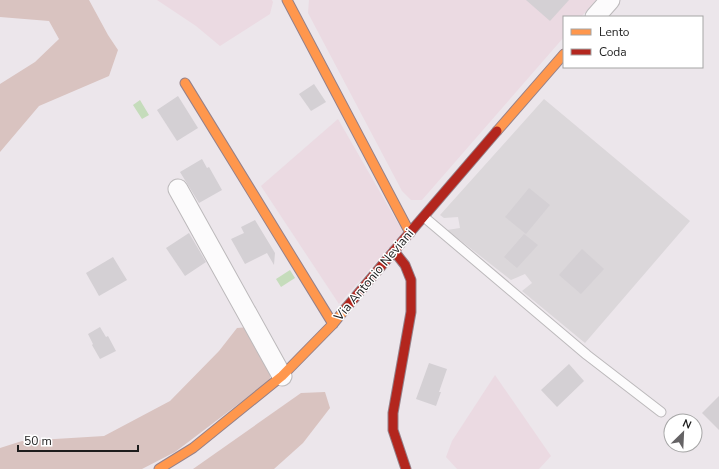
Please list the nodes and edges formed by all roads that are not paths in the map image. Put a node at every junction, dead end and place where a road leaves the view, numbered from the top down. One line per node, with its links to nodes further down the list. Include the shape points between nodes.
1 (610, 0): 3 (street)
2 (292, 2): 8 (street)
3 (596, 16)
4 (563, 55): 7 (street, Via Antonio Neviani)
5 (185, 83): 10 (street)
6 (178, 189): 11 (street)
7 (424, 217): 8 (street, Via Antonio Neviani); 12 (lane, via 586,355)
8 (410, 233): 9 (street, Via Antonio Neviani)
9 (394, 251): 10 (street, Via Antonio Neviani); 14 (street, via 405,265 411,280 411,312 393,413 393,430)
10 (333, 324): 11 (street, Via Antonio Neviani)
11 (282, 376): 13 (street, Via Antonio Neviani, via 193,448)
12 (661, 412)
13 (159, 469)
14 (406, 469)

